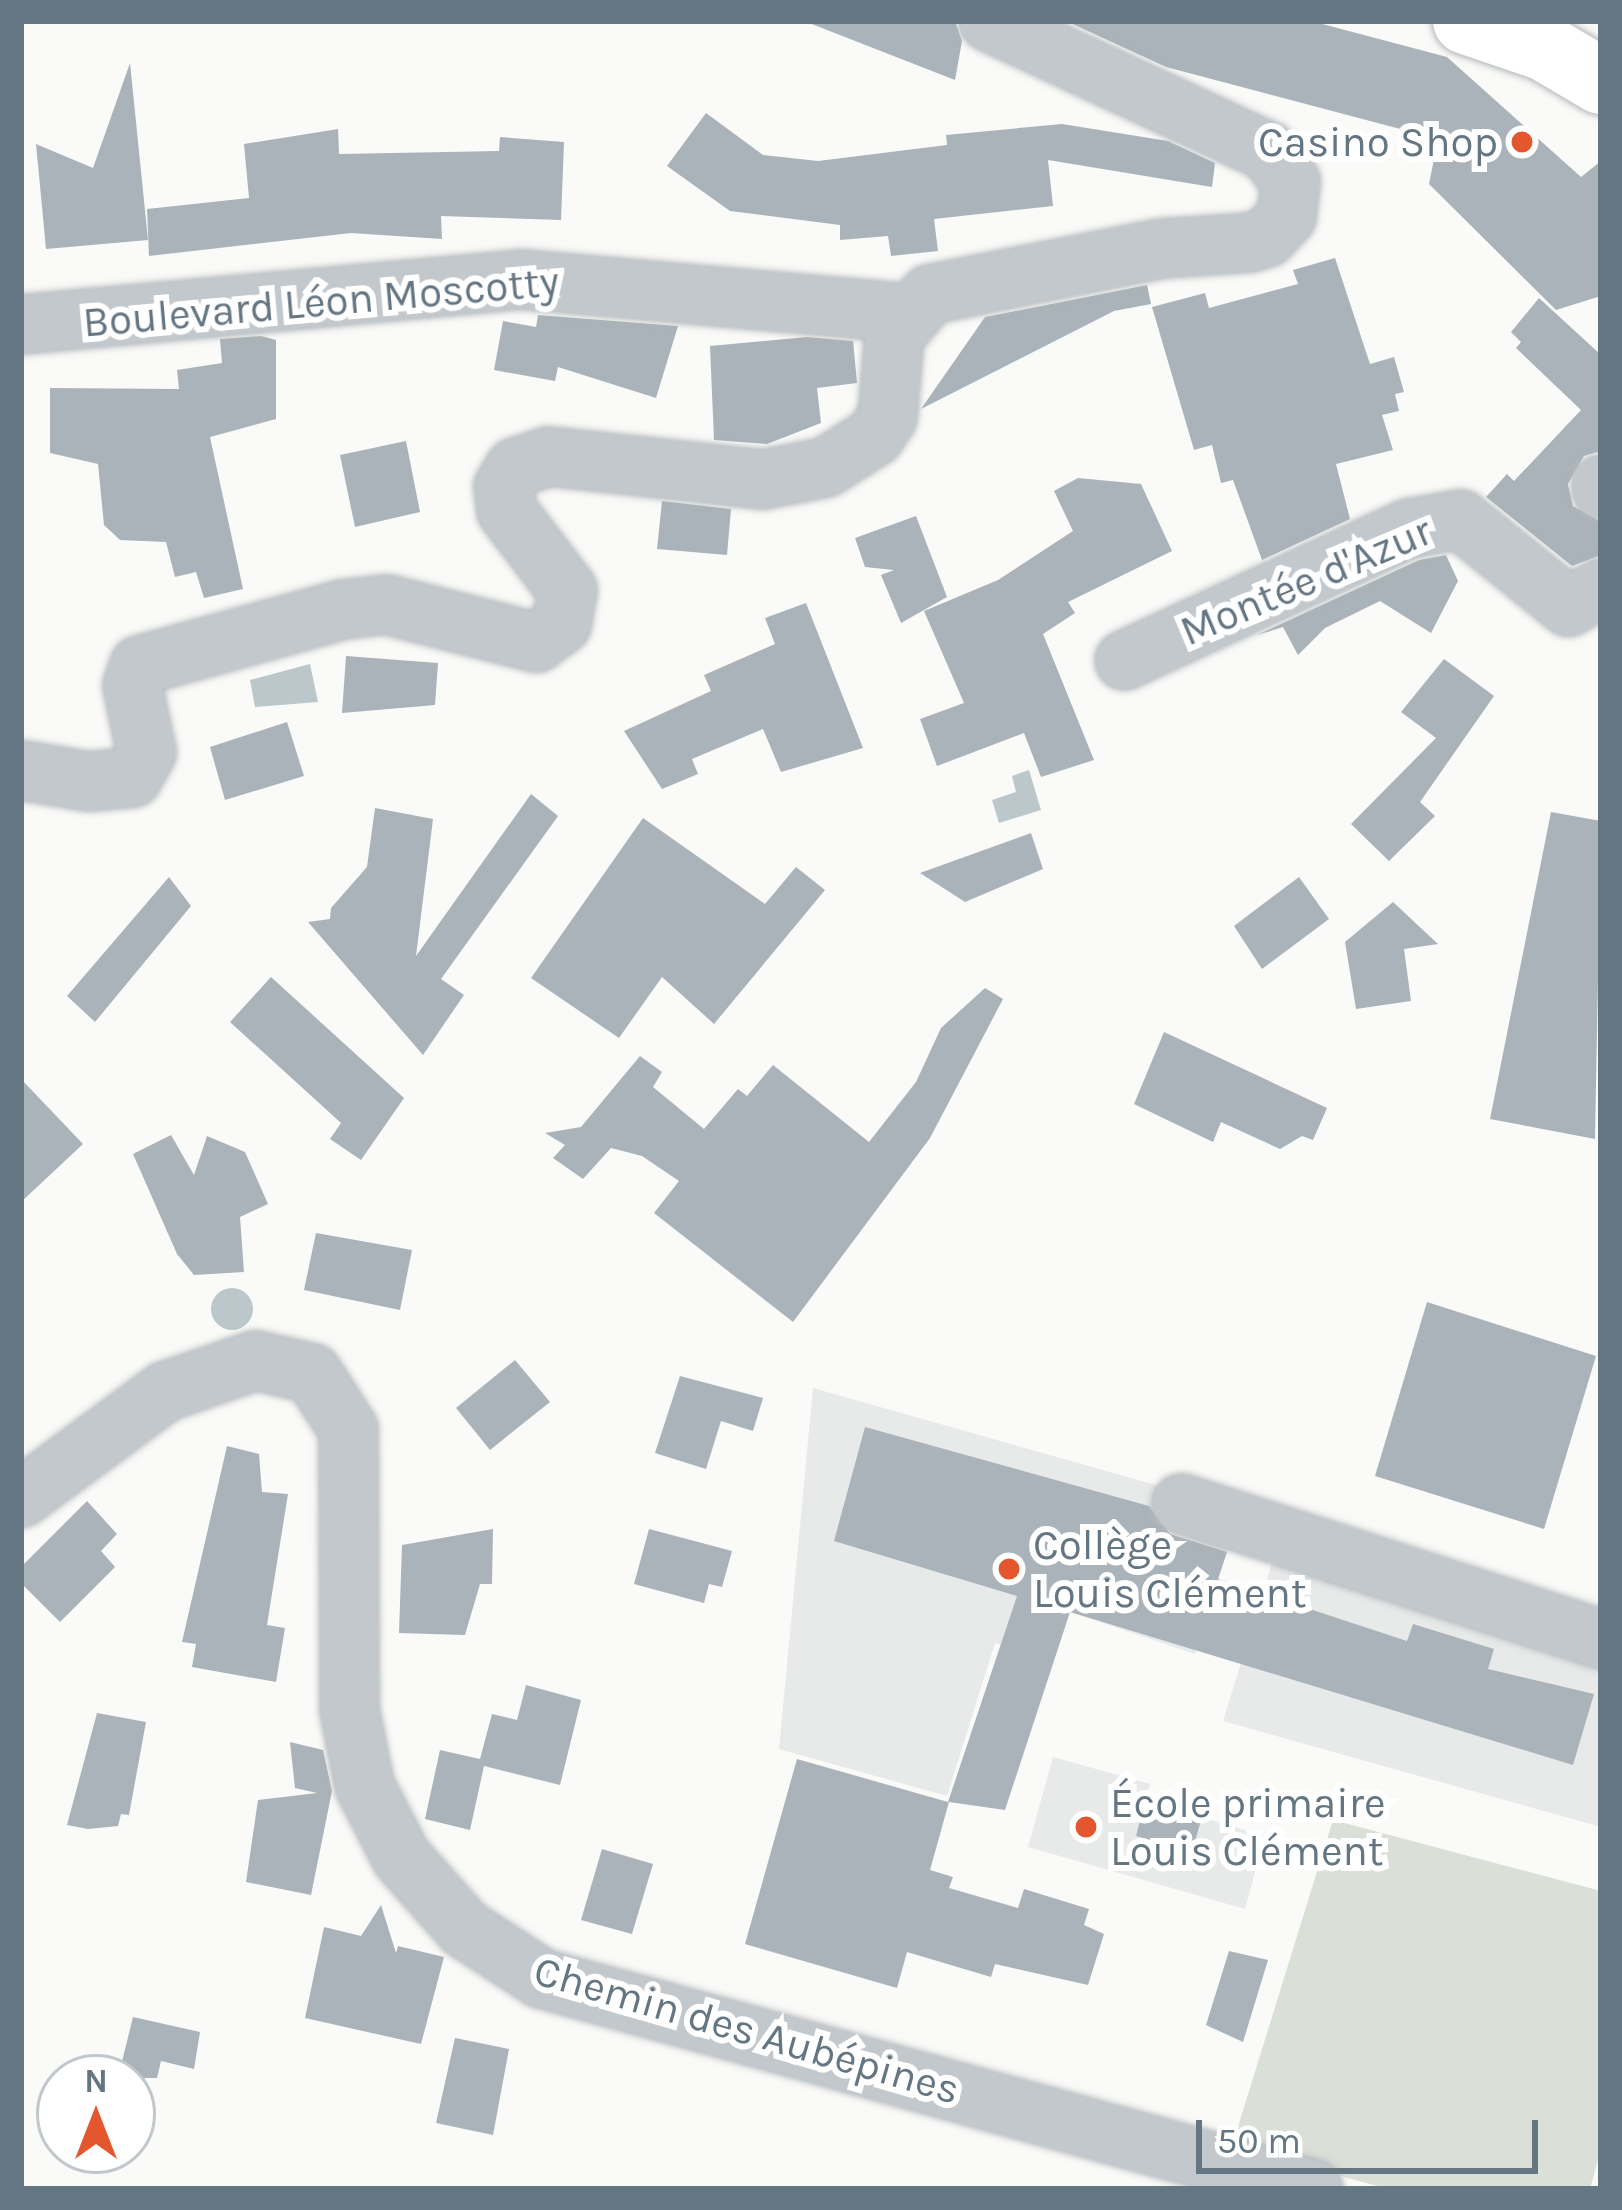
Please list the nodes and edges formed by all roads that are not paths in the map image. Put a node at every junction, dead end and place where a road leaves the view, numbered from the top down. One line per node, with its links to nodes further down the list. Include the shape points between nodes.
1 (988, 21): 4 (street, via 1267,152 1285,169 1290,206 1266,237 1027,272 929,294)
2 (1466, 21): 3 (main road, via 1545,48)
3 (1601, 81)
4 (907, 313): 5 (street, Boulevard Léon Moscotty, via 520,279); 8 (street, via 894,335 886,417 874,436 825,467 762,479 548,456 515,467 503,486 506,510 567,590 561,624 536,642 407,608 342,609 139,665 132,685 146,752 132,777 89,782)
5 (21, 324)
6 (1601, 588): 7 (street, Montée d'Azur, via 1568,606 1460,518 1409,528)
7 (1124, 660)
8 (21, 770)
9 (21, 1497): 12 (street, Chemin des Aubépines, via 164,1391 255,1360 312,1373 348,1429 350,1709 364,1785 401,1857 464,1928 541,1978)
10 (1181, 1504): 11 (street)
11 (1601, 1639)
12 (1137, 2166): 13 (street, Chemin des Aubépines)
13 (1312, 2189)

